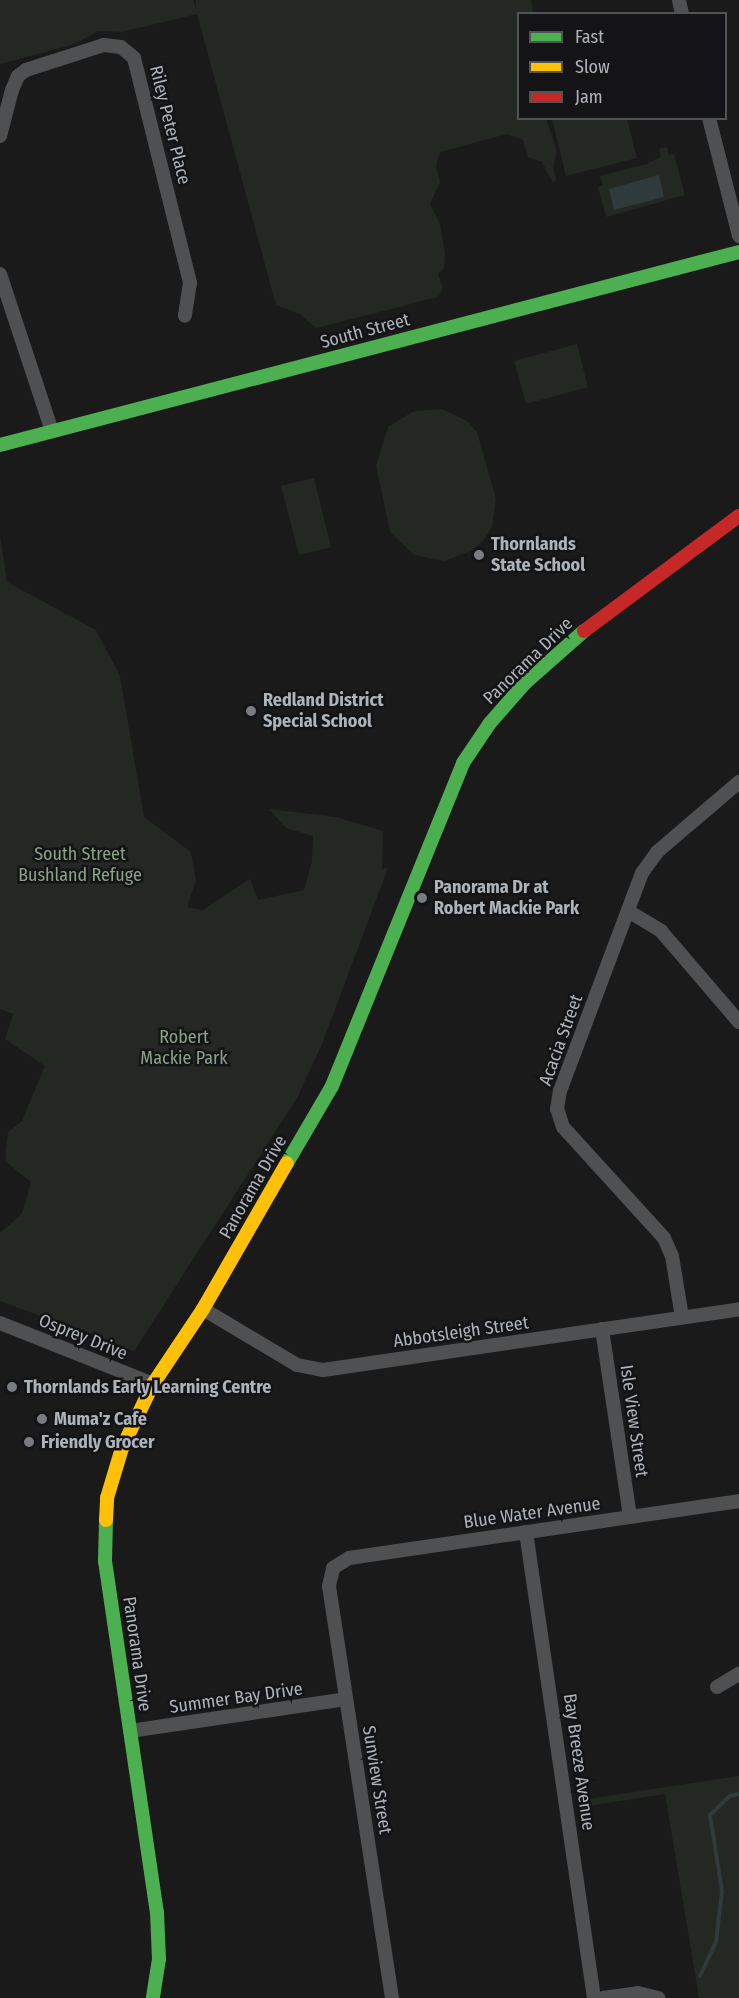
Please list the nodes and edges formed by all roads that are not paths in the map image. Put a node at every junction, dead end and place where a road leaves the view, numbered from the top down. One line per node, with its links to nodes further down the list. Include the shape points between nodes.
1 (710, 120): 3 (street)
2 (0, 136): 6 (street, Riley Peter Place, via 12,90 18,76 26,70 104,45 121,47 134,58 190,283)
3 (739, 236)
4 (739, 252): 7 (street, South Street)
5 (0, 274): 7 (street)
6 (185, 316)
7 (52, 431): 8 (street, South Street)
8 (0, 445)
9 (739, 516): 13 (street, Panorama Drive, via 597,620 525,684 490,723 463,763 332,1086)
10 (739, 783): 11 (street, Acacia Street, via 657,852 642,873)
11 (628, 911): 12 (street, via 661,931); 15 (street, Acacia Street, via 560,1091 557,1109 563,1127 664,1239 672,1256)
12 (739, 1022)
13 (202, 1309): 17 (street, Abbotsleigh Street, via 310,1369); 18 (street, Panorama Drive)
14 (739, 1309): 15 (street, Abbotsleigh Street)
15 (682, 1317): 17 (street, Abbotsleigh Street)
16 (0, 1323): 18 (street, Osprey Drive)
17 (602, 1329): 20 (street, Isle View Street)
18 (153, 1384): 26 (street, Panorama Drive, via 122,1448 110,1484 105,1520 105,1561)
19 (739, 1501): 20 (street, Blue Water Avenue)
20 (630, 1517): 21 (street, Blue Water Avenue)
21 (526, 1532): 22 (street, Blue Water Avenue, via 349,1558); 29 (street, Bay Breeze Avenue)
22 (333, 1568): 25 (street, Sunview Street, via 329,1586)
23 (739, 1674): 24 (street)
24 (717, 1687)
25 (346, 1700): 26 (street, Summer Bay Drive); 28 (street, Sunview Street)
26 (130, 1731): 27 (street, Panorama Drive, via 158,1912 159,1959)
27 (153, 1998)
28 (392, 1998)
29 (594, 1998)
30 (603, 1998): 31 (street, via 638,1993)
31 (658, 1998)

